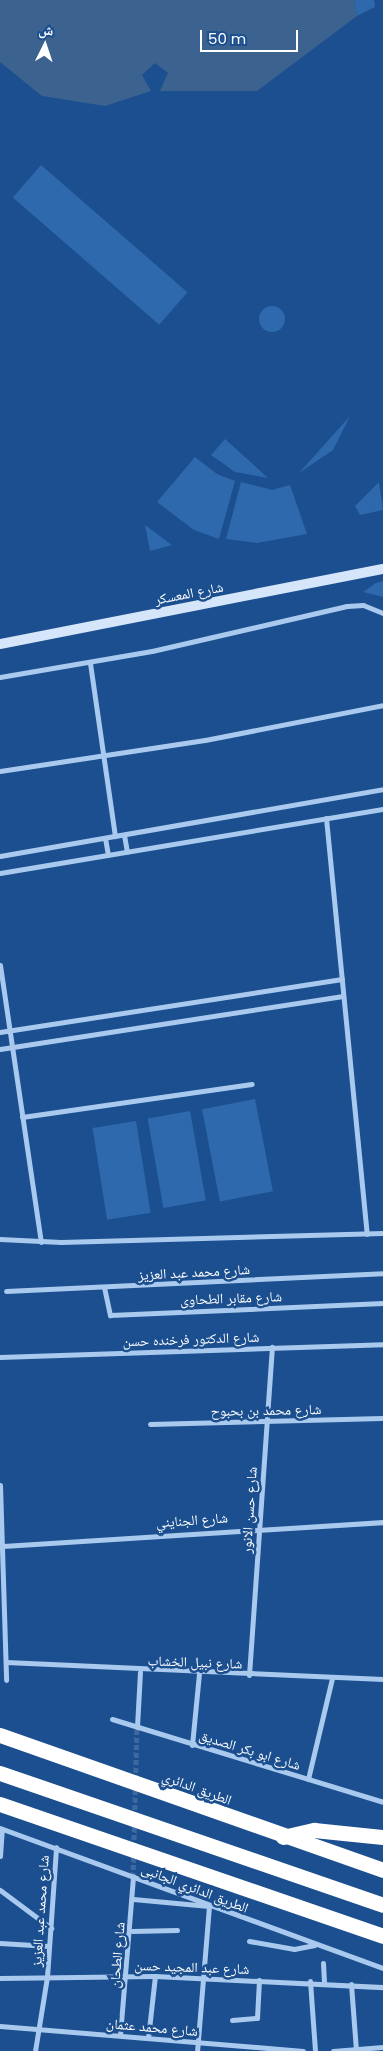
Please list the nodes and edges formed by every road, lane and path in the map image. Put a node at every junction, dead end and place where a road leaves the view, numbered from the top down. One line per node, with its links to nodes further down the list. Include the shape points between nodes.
1 (383, 569): 3 (street, شارع المعسكر)
2 (383, 613): 4 (street, via 363,605 347,606)
3 (0, 644)
4 (90, 663): 5 (street); 7 (street)
5 (0, 677)
6 (383, 705): 7 (street)
7 (102, 757): 8 (street); 13 (street)
8 (0, 771)
9 (383, 789): 12 (street)
10 (383, 809): 11 (street)
11 (326, 818): 15 (street); 20 (street)
12 (124, 834): 13 (street); 15 (street)
13 (116, 836): 14 (street)
14 (105, 838): 16 (street); 17 (street)
15 (127, 852): 16 (street)
16 (108, 855): 18 (street)
17 (0, 856)
18 (0, 873)
19 (0, 965): 22 (street)
20 (342, 979): 21 (street); 22 (street)
21 (343, 996): 24 (street); 28 (street)
22 (10, 1031): 23 (street); 24 (street)
23 (0, 1032)
24 (12, 1048): 25 (street); 27 (street)
25 (0, 1049)
26 (252, 1084): 27 (street)
27 (22, 1117): 31 (street)
28 (367, 1234): 29 (street); 31 (street)
29 (383, 1234)
30 (0, 1240): 31 (street)
31 (40, 1242)
32 (383, 1274): 33 (street, شارع محمد عبد العزيز)
33 (104, 1287): 34 (street, شارع محمد عبد العزيز); 35 (street, شارع مقابر الطحاوى, via 110,1315)
34 (6, 1292)
35 (383, 1303)
36 (383, 1344): 37 (street, شارع الدكتور فرخنده حسن)
37 (272, 1347): 38 (street, شارع الدكتور فرخنده حسن); 40 (street, شارع حسن الانور)
38 (0, 1357)
39 (383, 1418): 40 (street, شارع محمد بن بحبوح)
40 (267, 1421): 41 (street, شارع محمد بن بحبوح); 45 (street, شارع حسن الانور)
41 (150, 1424)
42 (0, 1485): 43 (street)
43 (1, 1511): 46 (street)
44 (383, 1522): 45 (street, شارع الجنايني)
45 (260, 1526): 46 (street, شارع الجنايني); 50 (street, شارع حسن الانور)
46 (3, 1546): 47 (street)
47 (4, 1665): 48 (street, شارع نبيل الخشاب); 53 (street)
48 (140, 1672): 49 (street, شارع نبيل الخشاب); 55 (street)
49 (198, 1674): 50 (street, شارع نبيل الخشاب); 57 (street)
50 (249, 1676): 51 (street, شارع نبيل الخشاب)
51 (332, 1678): 52 (street, شارع نبيل الخشاب); 59 (street)
52 (383, 1679)
53 (6, 1680)
54 (112, 1718): 55 (street, شارع ابو بكر الصديق)
55 (137, 1727): 57 (street, شارع ابو بكر الصديق)
56 (0, 1735): 63 (highway, الطريق الدائري)
57 (192, 1745): 59 (street, شارع ابو بكر الصديق)
58 (0, 1773): 71 (highway)
59 (308, 1779): 60 (street, شارع ابو بكر الصديق)
60 (383, 1801)
61 (0, 1804): 76 (highway, bridge)
62 (1, 1828): 65 (street, الطريق الدائري الجانبى); 66 (street)
63 (283, 1837): 64 (highway, via 314,1830); 67 (highway, الطريق الدائري)
64 (383, 1837)
65 (56, 1847): 68 (street, الطريق الدائري الجانبى); 73 (street, شارع محمد عبد العزيز)
66 (0, 1856)
67 (383, 1870)
68 (133, 1877): 70 (street, شارع الطحان); 72 (street, الطريق الدائري الجانبى)
69 (0, 1890): 73 (street)
70 (133, 1898): 72 (street); 75 (street, شارع الطحان)
71 (383, 1904)
72 (209, 1906): 79 (street, الطريق الدائري الجانبى); 87 (street)
73 (51, 1928): 80 (street, شارع محمد عبد العزيز)
74 (178, 1930): 75 (street)
75 (132, 1931): 83 (street, شارع الطحان)
76 (383, 1936)
77 (249, 1941): 79 (street, via 294,1949)
78 (0, 1943): 80 (street)
79 (315, 1944): 82 (street, الطريق الدائري الجانبى)
80 (50, 1946): 85 (street, شارع محمد عبد العزيز)
81 (323, 1964): 90 (street)
82 (383, 1968)
83 (128, 1976): 84 (street, شارع عبد المجيد حسن); 85 (street, شارع عبد المجيد حسن); 96 (street, شارع الطحان)
84 (154, 1976): 87 (street, شارع عبد المجيد حسن); 97 (street)
85 (47, 1977): 86 (street, شارع عبد المجيد حسن); 95 (street, شارع محمد عبد العزيز)
86 (0, 1978)
87 (201, 1978): 88 (street, شارع عبد المجيد حسن); 98 (street)
88 (259, 1980): 89 (street, شارع عبد المجيد حسن); 93 (street, via 257,2018)
89 (310, 1981): 90 (street, شارع عبد المجيد حسن); 104 (street)
90 (324, 1982): 91 (street, شارع عبد المجيد حسن)
91 (351, 1984): 92 (street, شارع عبد المجيد حسن); 100 (street)
92 (383, 1987)
93 (232, 2020)
94 (0, 2026): 95 (street, شارع محمد عثمان)
95 (38, 2029): 96 (street, شارع محمد عثمان); 101 (street, شارع محمد عبد العزيز)
96 (120, 2035): 97 (street, شارع محمد عثمان)
97 (148, 2038): 98 (street, شارع محمد عثمان)
98 (197, 2042): 102 (street); 103 (street, شارع محمد عثمان)
99 (383, 2047): 100 (street)
100 (356, 2050): 105 (street)
101 (36, 2051)
102 (197, 2051)
103 (303, 2051)
104 (315, 2051)
105 (333, 2051)

